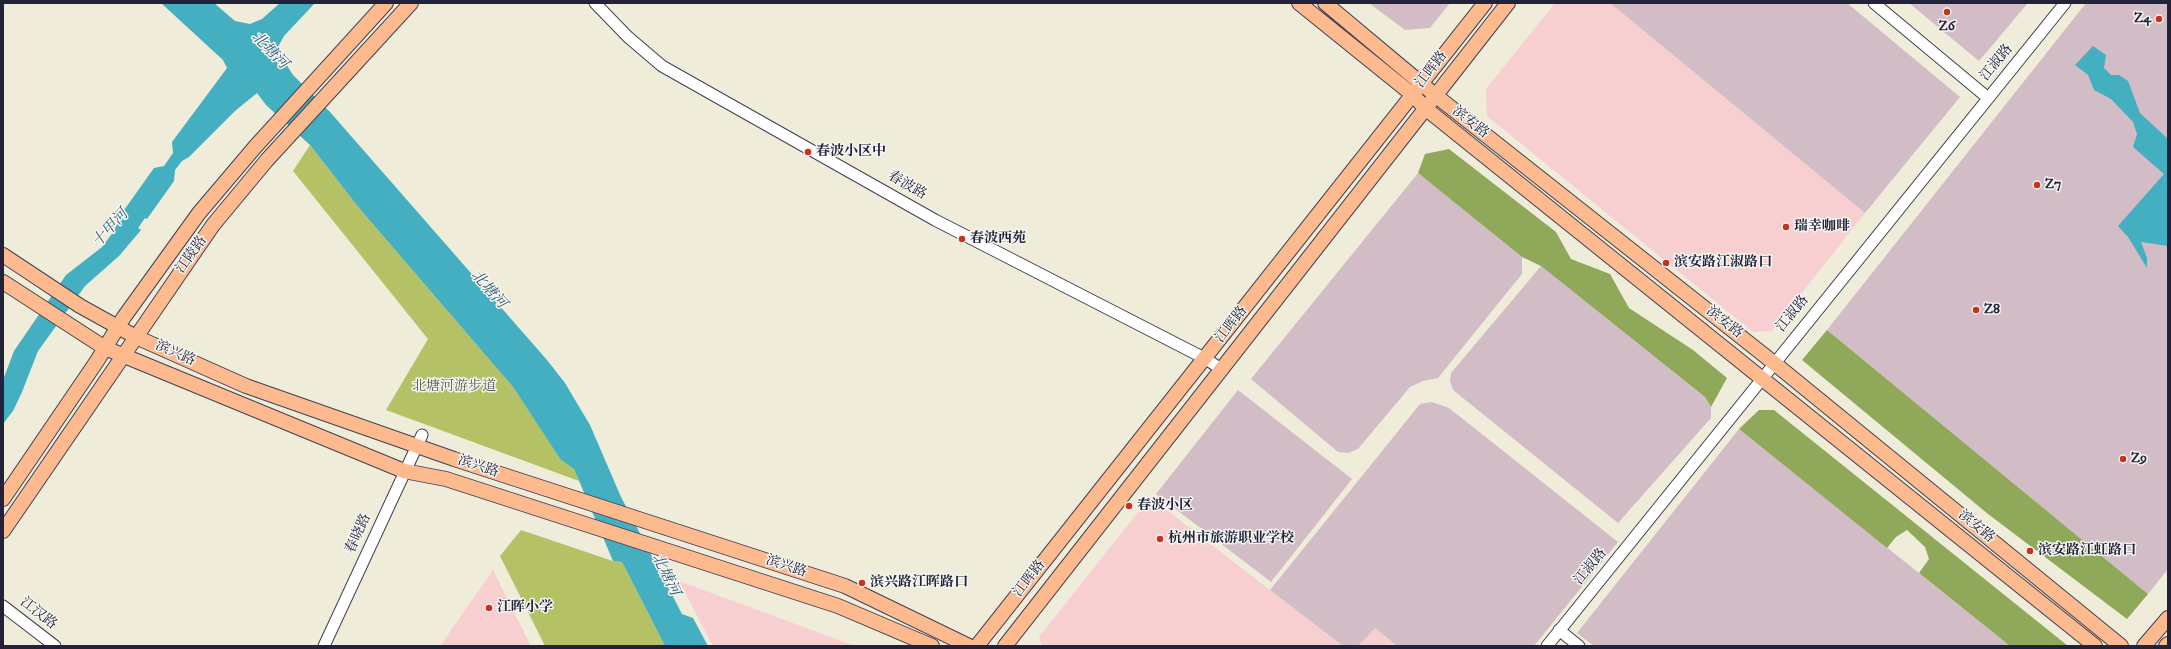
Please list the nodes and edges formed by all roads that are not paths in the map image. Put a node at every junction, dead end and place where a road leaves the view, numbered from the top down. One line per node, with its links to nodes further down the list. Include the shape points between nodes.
1 (386, 3): 17 (main road, 江陵路, via 255,147 199,213)
2 (411, 3): 18 (main road, 江陵路, via 267,160 213,225)
3 (595, 3): 21 (street, 春波路, via 628,37 662,66 935,220)
4 (1300, 3): 11 (main road, 滨安路)
5 (1325, 3): 10 (main road, 滨安路)
6 (1485, 3): 10 (main road, 江晖路)
7 (1508, 3): 12 (main road, 江晖路)
8 (1874, 3): 13 (street)
9 (2065, 3): 13 (street, 江淑路)
10 (1422, 82): 11 (main road, 江晖路); 12 (main road, 滨安路)
11 (1413, 95): 14 (main road, 滨安路); 21 (main road, 江晖路)
12 (1435, 95): 14 (main road, 江晖路); 22 (main road, 滨安路)
13 (1988, 98): 22 (street, 江淑路)
14 (1425, 108): 23 (main road, 江晖路); 24 (main road, 滨安路)
15 (3, 255): 17 (main road, 滨兴路, via 80,306)
16 (3, 282): 19 (main road, 滨兴路)
17 (119, 327): 18 (main road, 滨兴路); 19 (main road, 江陵路)
18 (136, 337): 20 (main road, 江陵路); 25 (main road, 滨兴路, via 246,386)
19 (105, 348): 20 (main road, 滨兴路); 27 (main road, 江陵路)
20 (123, 357): 26 (main road, 滨兴路); 28 (main road, 江陵路)
21 (1206, 359): 23 (street, 春波路); 36 (main road, 江晖路)
22 (1774, 363): 24 (street, 江淑路); 41 (main road, 滨安路)
23 (1221, 369): 37 (main road, 江晖路)
24 (1763, 378): 31 (street, 江淑路); 40 (main road, 滨安路)
25 (420, 440): 26 (street, 春晓路); 35 (main road, 滨兴路, via 454,458 845,586)
26 (404, 471): 33 (street, 春晓路); 34 (main road, 滨兴路, via 446,479 838,606)
27 (3, 498)
28 (3, 531)
29 (3, 606): 32 (street, 江汉路)
30 (2168, 618): 42 (main road)
31 (1560, 630): 38 (street, 江淑路); 39 (street)
32 (55, 646)
33 (324, 646)
34 (932, 646)
35 (968, 646)
36 (977, 646)
37 (1005, 646)
38 (1547, 646)
39 (1579, 646)
40 (2095, 646)
41 (2121, 646)
42 (2144, 646)

